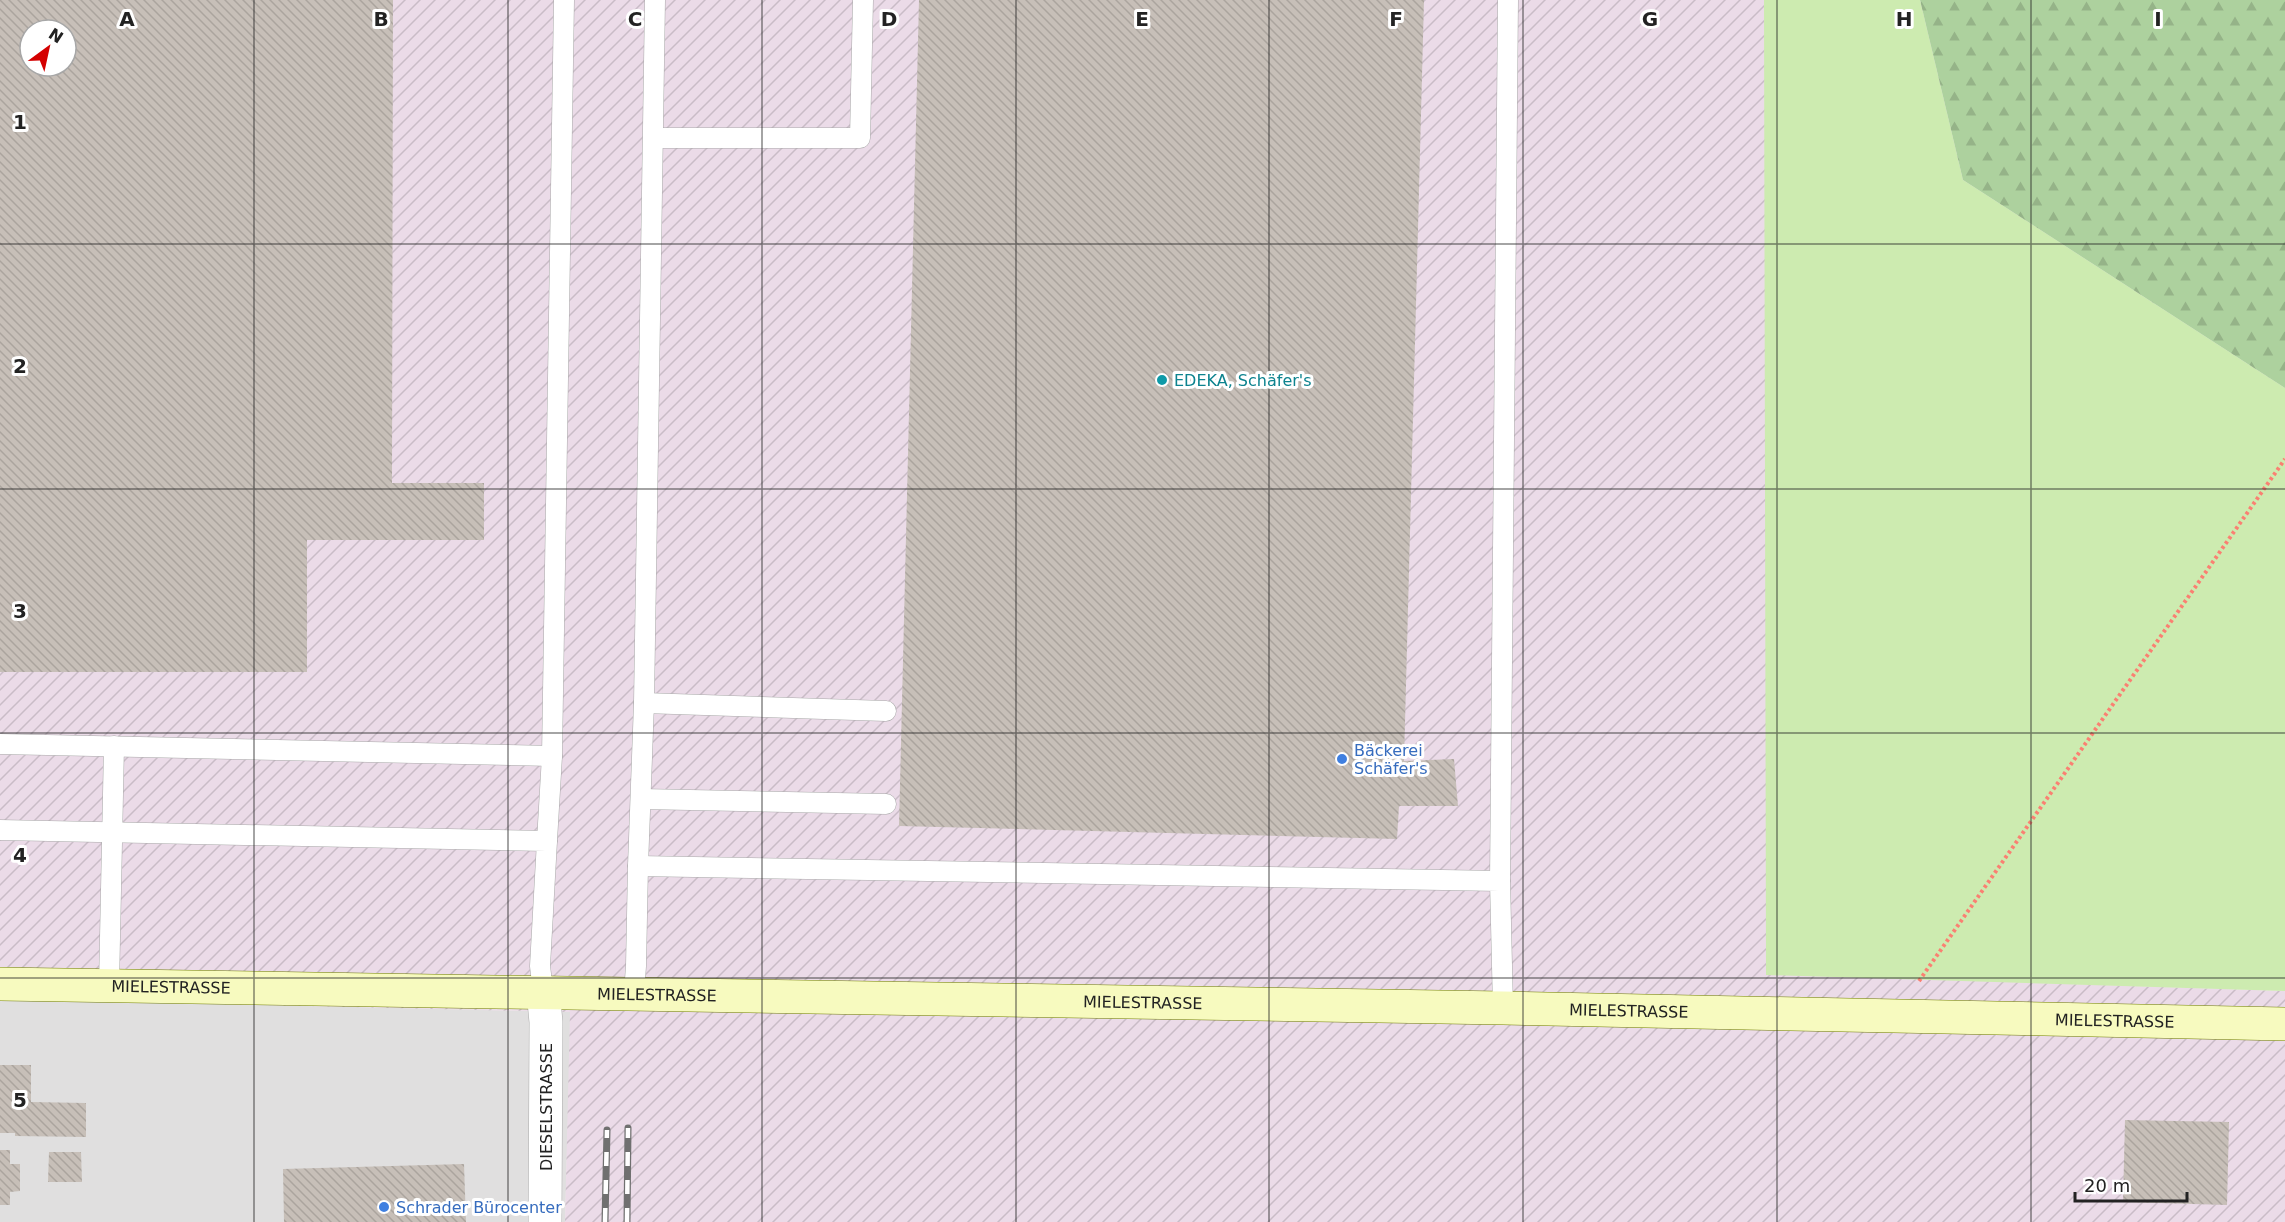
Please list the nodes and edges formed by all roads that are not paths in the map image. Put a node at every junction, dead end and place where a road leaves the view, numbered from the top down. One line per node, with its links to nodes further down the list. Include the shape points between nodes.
1 (564, 0): 10 (lane)
2 (655, 0): 5 (lane)
3 (863, 0): 5 (lane, via 860,138)
4 (1508, 0): 17 (lane)
5 (654, 138): 6 (lane)
6 (644, 703): 7 (lane); 11 (lane)
7 (886, 711)
8 (0, 744): 9 (lane)
9 (114, 746): 10 (lane); 14 (lane)
10 (552, 756): 15 (lane)
11 (641, 799): 12 (lane); 16 (lane)
12 (886, 804)
13 (0, 830): 14 (lane)
14 (112, 833): 15 (lane); 19 (lane)
15 (547, 841): 20 (lane, via 540,966)
16 (638, 866): 17 (lane); 21 (lane)
17 (1500, 881): 22 (lane)
18 (0, 984): 19 (street, MIELESTRASSE)
19 (109, 986): 20 (street, MIELESTRASSE)
20 (543, 991): 21 (street, MIELESTRASSE); 24 (street, DIESELSTRASSE)
21 (634, 993): 22 (street, MIELESTRASSE)
22 (1503, 1008): 23 (street, MIELESTRASSE)
23 (2285, 1024)
24 (545, 1222)

